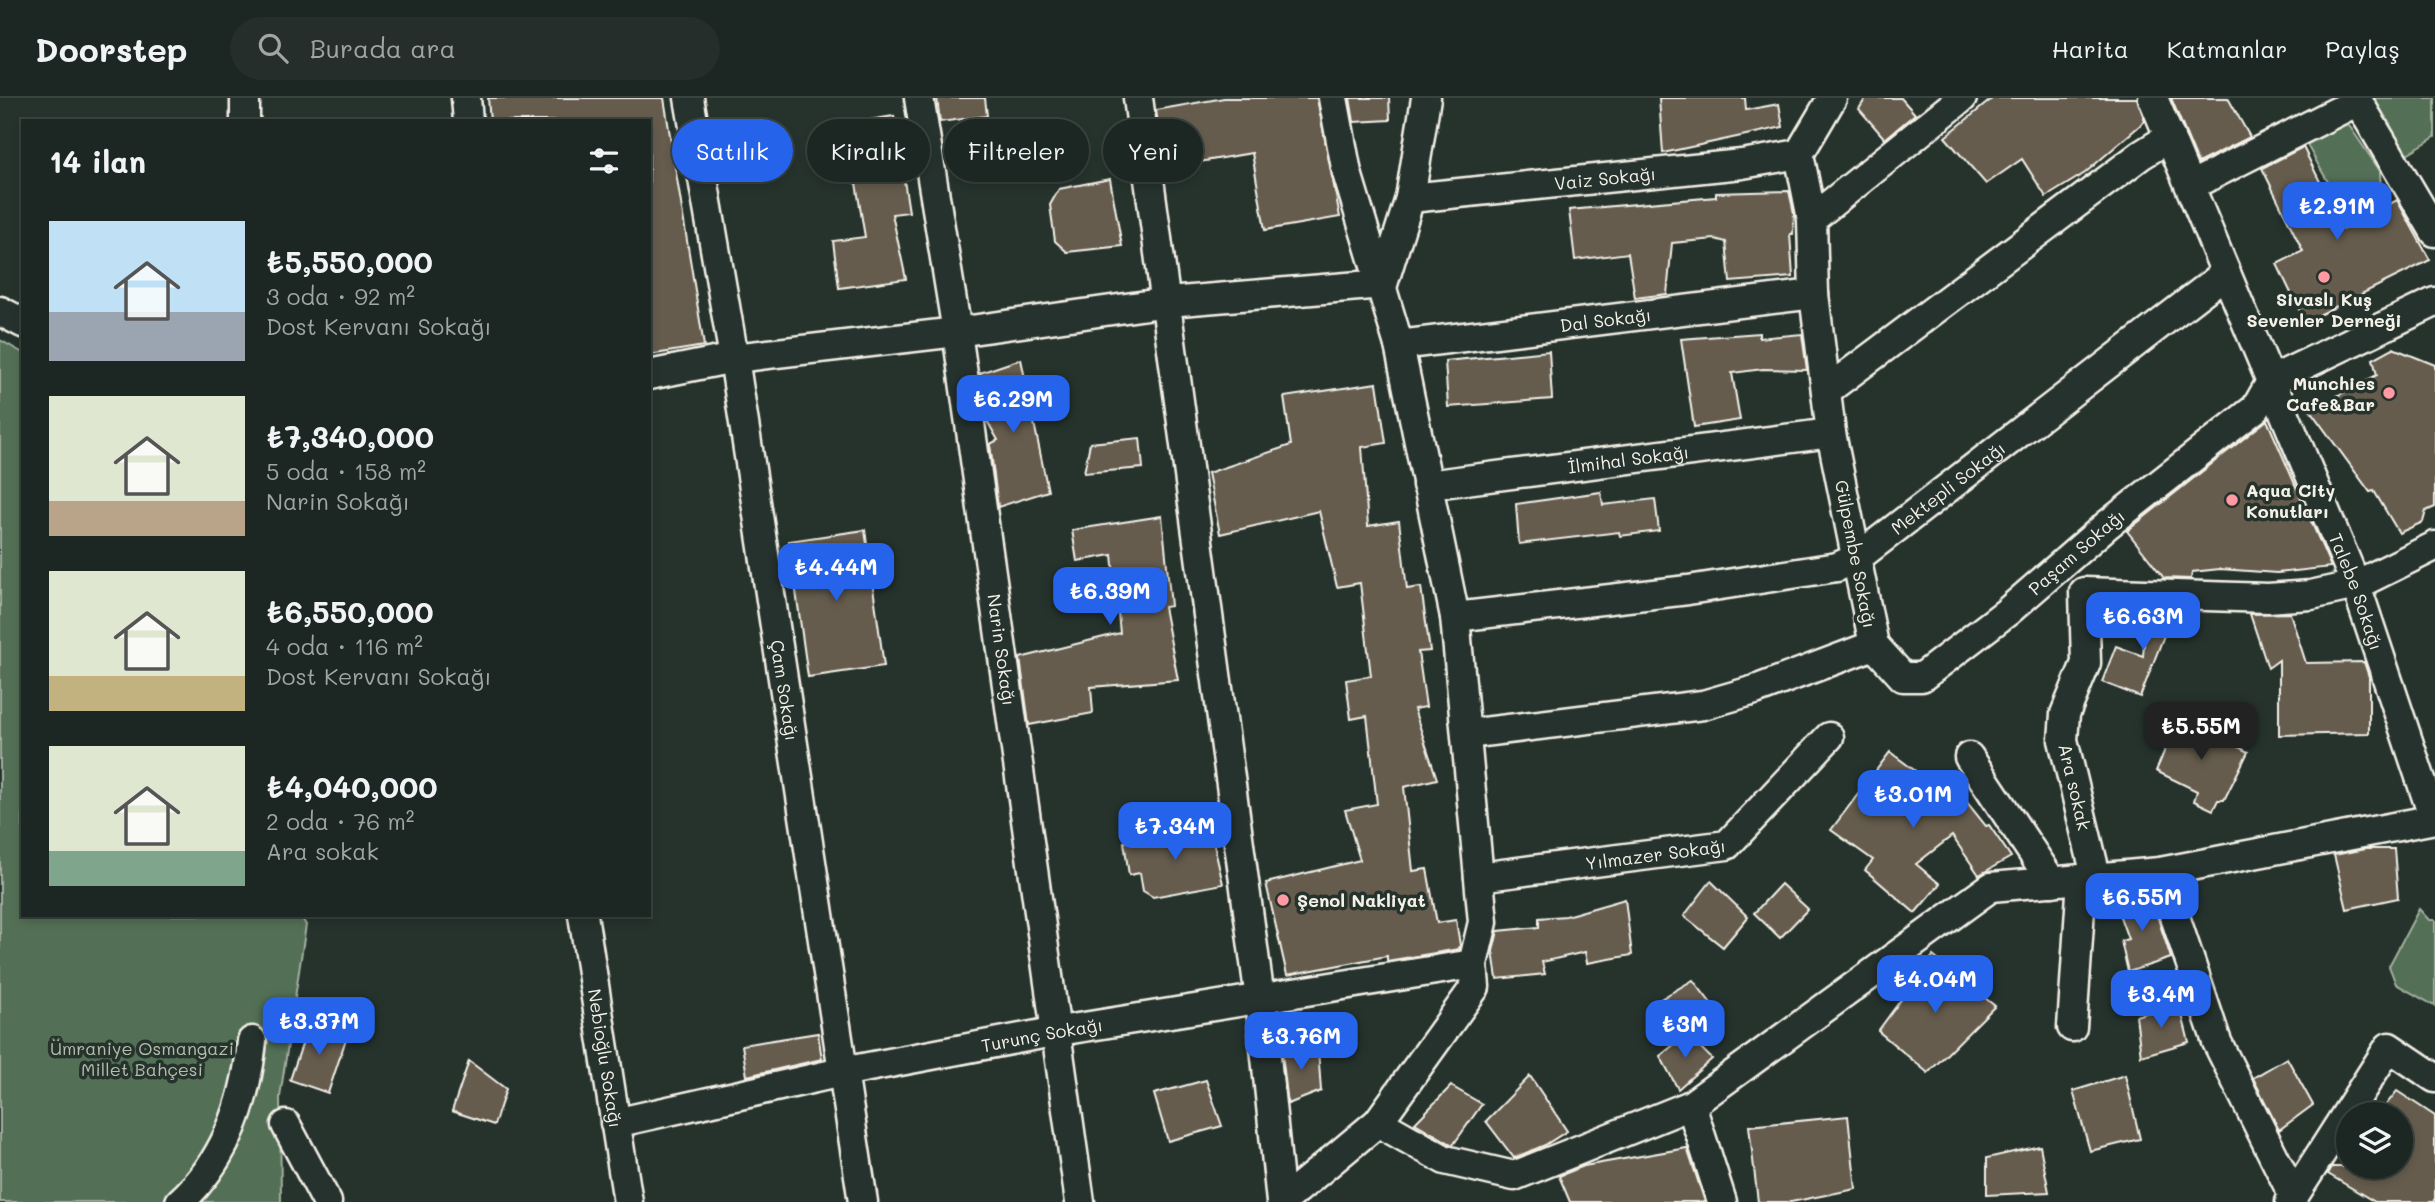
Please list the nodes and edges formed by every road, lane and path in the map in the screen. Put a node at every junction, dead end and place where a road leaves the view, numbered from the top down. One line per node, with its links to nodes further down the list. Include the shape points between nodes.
1 (245, 98): 12 (street)
2 (466, 98): 13 (street)
3 (689, 98): 29 (street, Çam Sokağı)
4 (919, 98): 27 (street, Narin Sokağı)
5 (1138, 98): 23 (street)
6 (1333, 98): 21 (street, via 1347,173)
7 (1426, 98): 17 (street)
8 (1832, 98): 15 (street)
9 (1962, 98): 18 (street)
10 (2153, 98): 14 (street, Talebe Sokağı)
11 (2357, 99): 16 (street); 19 (street)
12 (245, 119)
13 (468, 119)
14 (2170, 137): 16 (street, Talebe Sokağı); 32 (street)
15 (1799, 153): 17 (street, Vaiz Sokağı); 18 (street, Gülpembe Sokağı)
16 (2192, 185): 20 (street, Talebe Sokağı)
17 (1410, 198): 21 (street)
18 (1812, 219): 22 (street, Gülpembe Sokağı)
19 (2435, 232)
20 (2226, 272): 31 (street, Talebe Sokağı); 36 (street, Mektepli Sokağı)
21 (1383, 284): 23 (street); 28 (street)
22 (1814, 294): 28 (street, Dal Sokağı); 32 (street, Gülpembe Sokağı)
23 (1168, 302): 27 (street); 53 (street)
24 (2435, 302): 31 (street)
25 (0, 311): 26 (street)
26 (21, 322)
27 (957, 332): 29 (street); 55 (street, Narin Sokağı)
28 (1399, 345): 34 (street)
29 (734, 358): 30 (street); 57 (street, Çam Sokağı)
30 (651, 375)
31 (2272, 380): 37 (street, Paşam Sokağı, via 2256,408); 38 (street, Talebe Sokağı)
32 (1826, 391): 33 (street, Gülpembe Sokağı)
33 (1831, 433): 34 (street, İlmihal Sokağı); 36 (street, Gülpembe Sokağı)
34 (1427, 485): 40 (street)
35 (2435, 546): 38 (street)
36 (1857, 558): 40 (street, Mektepli Sokağı, via 1812,573); 41 (street, Gülpembe Sokağı)
37 (2060, 566): 39 (street); 41 (street, Paşam Sokağı, via 1922,677 1903,677)
38 (2356, 585): 39 (street, via 2267,598); 45 (street, Talebe Sokağı)
39 (2084, 592): 49 (street, Ara sokak, via 2086,663 2062,726)
40 (1455, 617): 42 (street)
41 (1874, 645): 42 (street, Gülpembe Sokağı, via 1703,705)
42 (1467, 734): 48 (street)
43 (1829, 737): 48 (street, Yılmazer Sokağı, via 1727,845)
44 (1969, 757): 50 (street)
45 (2429, 789): 46 (street, Talebe Sokağı)
46 (2434, 819): 47 (street)
47 (2161, 872): 49 (street); 63 (street, via 2217,1042)
48 (1479, 877): 52 (street, via 1483,922)
49 (2089, 880): 50 (street); 54 (street, Ara sokak)
50 (2052, 882): 59 (street, via 1990,887)
51 (583, 917): 61 (street, Nebioğlu Sokağı)
52 (1473, 964): 53 (street, Turunç Sokağı); 60 (street, via 1475,987)
53 (1260, 999): 55 (street, Turunç Sokağı); 69 (street)
54 (2072, 1027)
55 (1053, 1031): 57 (street, Turunç Sokağı); 68 (street, Narin Sokağı)
56 (252, 1041): 64 (street, via 240,1110 220,1154)
57 (842, 1072): 61 (street, Turunç Sokağı); 67 (street, Çam Sokağı)
58 (2435, 1078): 63 (street, via 2389,1048)
59 (1691, 1105): 60 (street, via 1514,1176 1445,1160); 70 (street)
60 (1378, 1122): 69 (street)
61 (615, 1123): 66 (street, Nebioğlu Sokağı)
62 (286, 1125): 65 (street)
63 (2292, 1199)
64 (180, 1202)
65 (327, 1202)
66 (628, 1202)
67 (863, 1202)
68 (1080, 1202)
69 (1282, 1202)
70 (1722, 1202)

